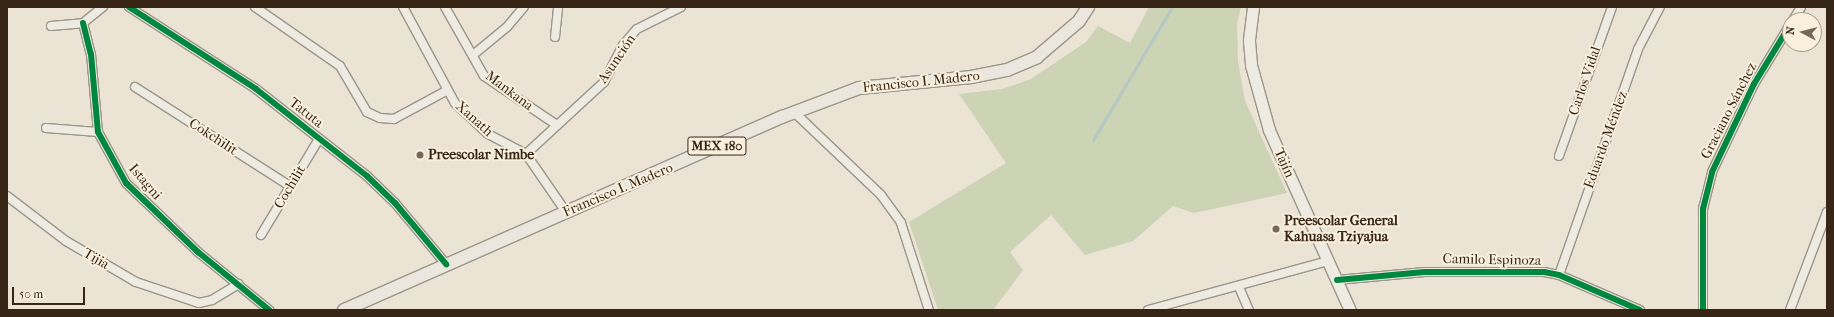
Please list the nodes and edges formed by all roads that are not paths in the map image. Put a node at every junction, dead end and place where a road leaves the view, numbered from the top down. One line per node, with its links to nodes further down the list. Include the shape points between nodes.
1 (103, 7): 13 (street)
2 (129, 7): 24 (street, Tatuta, via 256,89)
3 (255, 7): 19 (street, via 340,66 367,112 394,119)
4 (403, 7): 19 (street, Xanath)
5 (445, 7): 17 (street, Mankana)
6 (524, 7): 17 (street, via 507,27)
7 (558, 7): 15 (street)
8 (681, 7): 21 (street, Asunción, via 637,29 623,45 604,82)
9 (1088, 7): 20 (main road, Francisco I. Madero / MEX 180, via 1079,20 1037,57 1007,70 971,77 859,88)
10 (1253, 7): 32 (main road, Tajín, via 1249,41 1251,65 1269,130)
11 (1612, 7): 26 (street, Carlos Vidal)
12 (1660, 7): 34 (street, Eduardo Méndez, via 1638,50)
13 (83, 23): 14 (street); 23 (street, Istagni, via 90,54)
14 (52, 26)
15 (556, 37)
16 (1782, 38): 45 (street, Graciano Sánchez, via 1754,84 1712,172 1704,209)
17 (473, 55): 21 (street, Mankana, via 484,76)
18 (136, 87): 27 (street, Cokchilit)
19 (446, 91): 25 (street, Xanath, via 470,119 488,134)
20 (795, 113): 29 (main road, Francisco I. Madero / MEX 180); 40 (street, via 881,195 901,223)
21 (557, 125): 25 (street, Asunción)
22 (46, 128): 23 (street)
23 (98, 132): 36 (street, Istagni, via 126,182 198,252)
24 (319, 139): 27 (street, Cochilit); 33 (street, Tatuta, via 395,203)
25 (526, 154): 29 (street, Xanath)
26 (1559, 156)
27 (290, 186): 31 (street, Cochilit)
28 (7, 196): 36 (street, Tijia, via 66,241 136,282 199,303 212,300)
29 (566, 212): 33 (main road, Francisco I. Madero / MEX 180)
30 (1827, 213): 46 (street)
31 (261, 235)
32 (1328, 261): 35 (main road, Tajín); 37 (street)
33 (446, 264): 39 (main road, Francisco I. Madero / MEX 180)
34 (1559, 275): 35 (street, Camilo Espinoza, via 1544,272 1425,272); 44 (street, Camilo Espinoza)
35 (1337, 280): 43 (main road, Tajín)
36 (239, 284): 38 (street, Istagni)
37 (1239, 287): 41 (street); 42 (street)
38 (269, 310)
39 (344, 310)
40 (929, 310)
41 (1148, 310)
42 (1249, 310)
43 (1350, 310)
44 (1640, 310)
45 (1703, 310)
46 (1790, 310)

